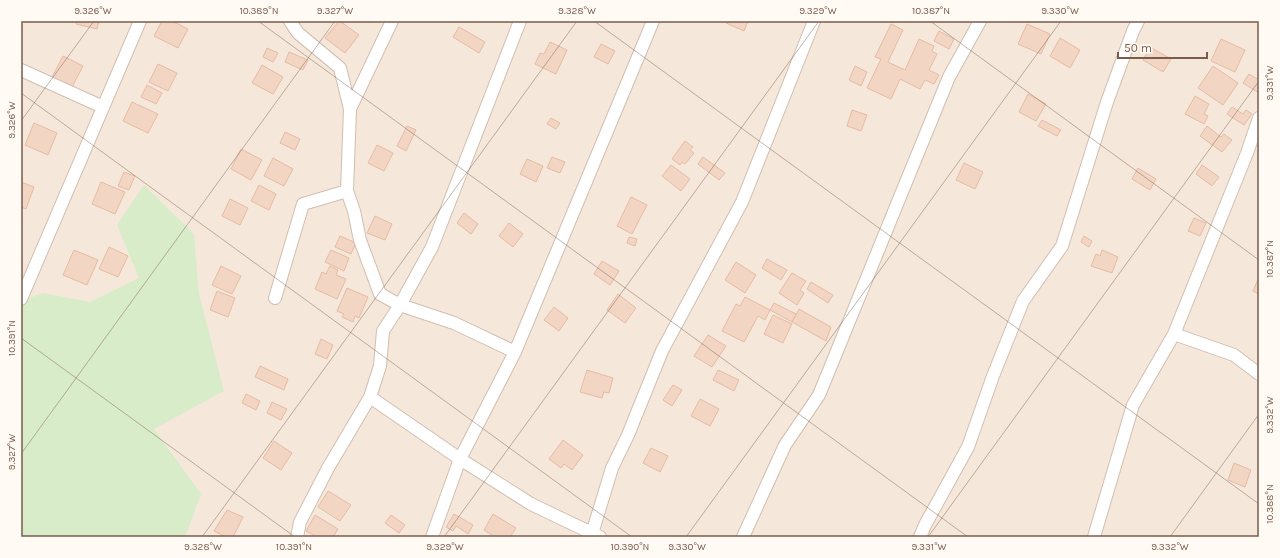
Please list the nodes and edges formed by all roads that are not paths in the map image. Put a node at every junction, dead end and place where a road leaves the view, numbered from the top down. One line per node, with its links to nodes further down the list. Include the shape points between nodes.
1 (140, 21): 10 (street)
2 (290, 21): 11 (street, via 298,33 340,68)
3 (392, 21): 11 (street)
4 (520, 21): 16 (street, via 432,247)
5 (653, 21): 18 (street)
6 (814, 21): 22 (street, via 742,202 662,351 612,468)
7 (980, 21): 25 (street, via 949,77 819,395 785,446)
8 (1138, 21): 26 (street, via 1107,102 1062,246 1023,301 968,447)
9 (21, 70): 10 (street)
10 (103, 107): 15 (street)
11 (350, 109): 13 (street)
12 (1259, 118): 17 (street, via 1247,154)
13 (347, 191): 14 (street, via 304,204); 16 (street, via 360,240 380,294)
14 (276, 298)
15 (21, 299)
16 (400, 305): 18 (street, via 454,323); 20 (street, via 383,331 380,366)
17 (1174, 334): 19 (street, via 1234,355); 27 (street, via 1133,405)
18 (516, 352): 21 (street)
19 (1259, 374)
20 (370, 397): 21 (street); 23 (street, via 328,468 300,522)
21 (460, 459): 22 (street, via 530,504); 24 (street)
22 (594, 536)
23 (297, 537)
24 (432, 537)
25 (743, 537)
26 (920, 537)
27 (1094, 537)

